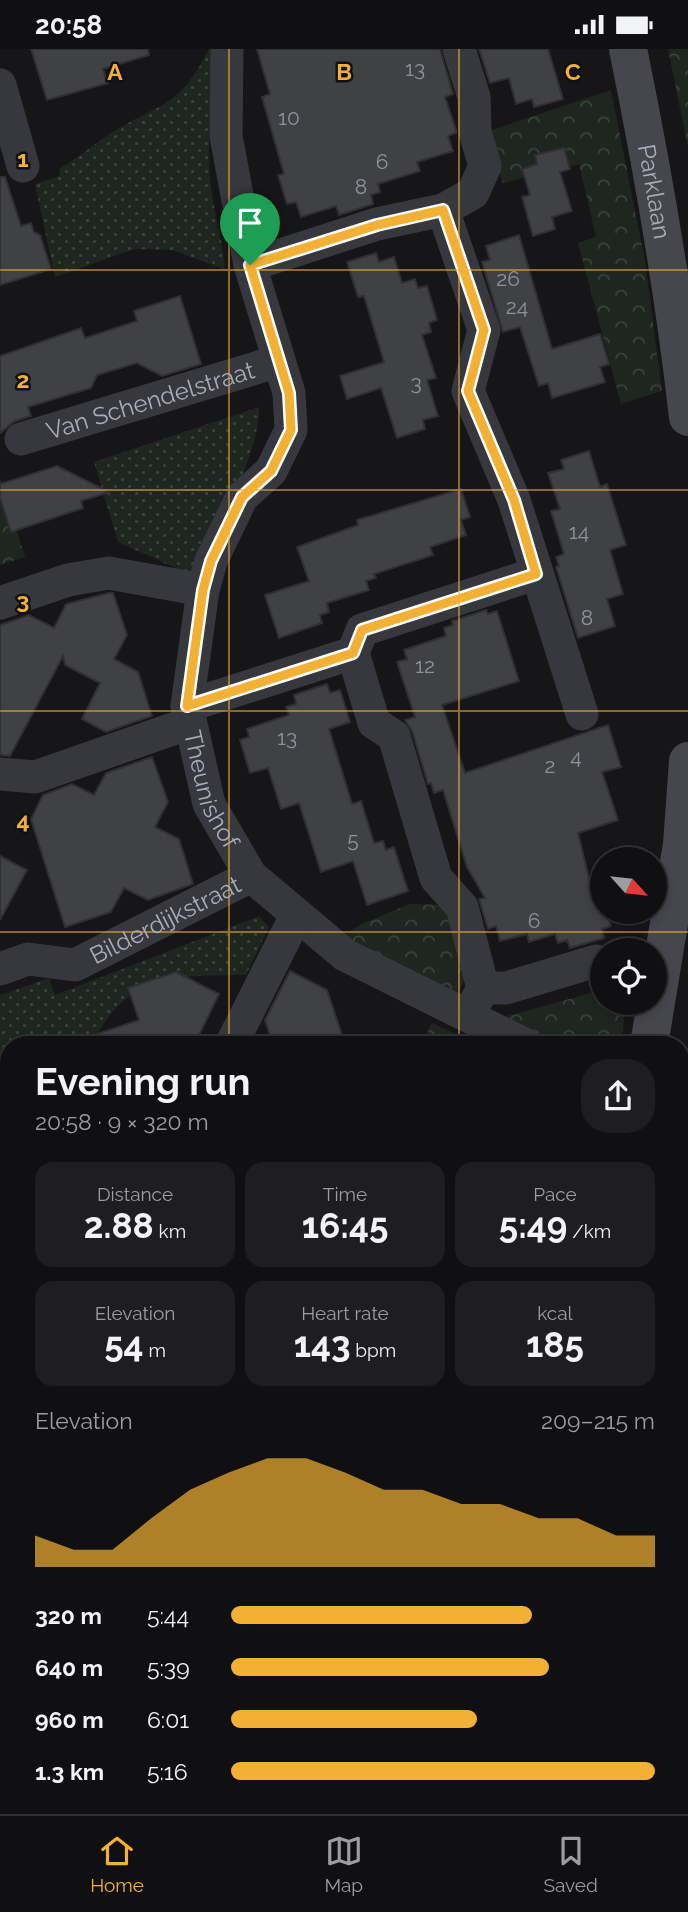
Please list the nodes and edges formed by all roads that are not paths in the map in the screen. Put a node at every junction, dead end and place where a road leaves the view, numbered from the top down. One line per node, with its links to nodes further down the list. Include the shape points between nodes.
1 (227, 49): 7 (street, Theunishof, via 226,136)
2 (459, 49): 6 (street, via 474,97 475,132 485,166 473,193)
3 (628, 49): 9 (street, Parklaan, via 652,166)
4 (0, 85): 5 (street)
5 (23, 166)
6 (443, 210): 7 (street, via 377,225); 11 (street, via 484,330 468,391 514,500)
7 (250, 265): 8 (street, Theunishof)
8 (279, 361): 10 (street, Van Schendelstraat); 12 (street, Theunishof, via 289,393 291,430 271,471 242,497 211,561)
9 (688, 417)
10 (21, 439)
11 (536, 574): 14 (street, via 362,630); 16 (street)
12 (203, 590): 13 (street, via 109,573 68,580); 15 (street, Theunishof)
13 (0, 604)
14 (353, 653): 15 (street); 23 (street, via 374,723 394,736 436,878 462,907)
15 (188, 714): 18 (street, via 35,777); 19 (street, Theunishof, via 209,804)
16 (582, 714)
17 (688, 761): 27 (street, via 682,843)
18 (0, 774)
19 (251, 876): 20 (street, Theunishof); 22 (street, Bilderdijkstraat, via 75,965 28,959)
20 (296, 916): 24 (street, Theunishof, via 345,955); 25 (street)
21 (590, 963): 23 (street, via 506,988)
22 (0, 969)
23 (483, 988): 24 (street)
24 (467, 1018): 26 (street, Theunishof)
25 (236, 1036)
26 (506, 1036)
27 (650, 1036)

